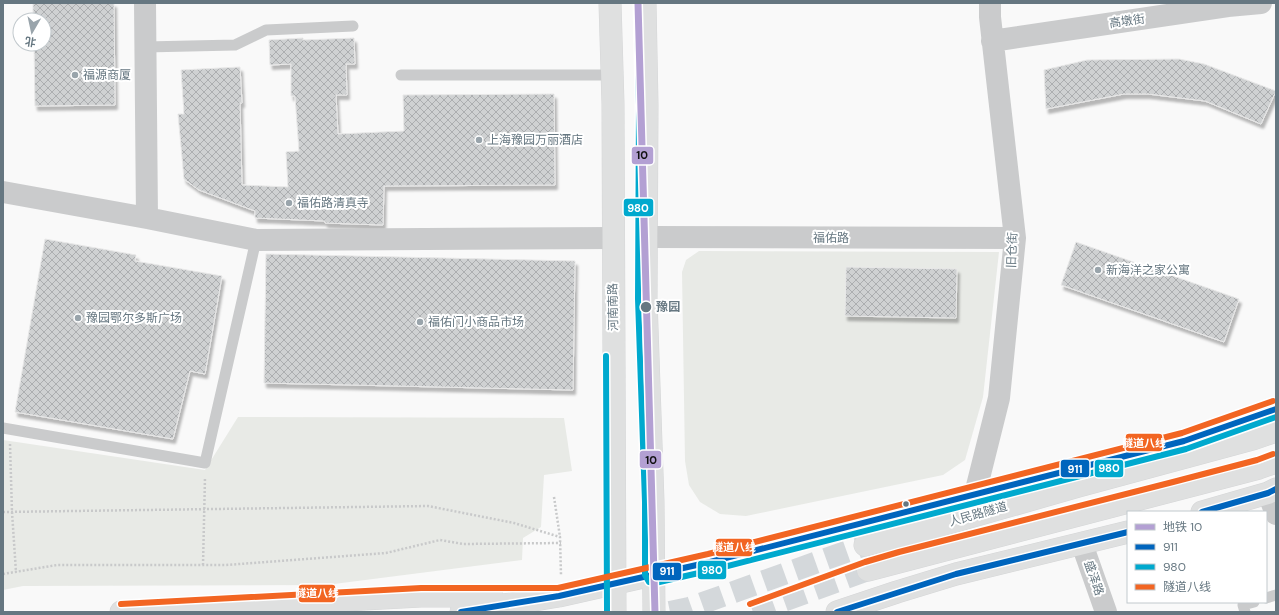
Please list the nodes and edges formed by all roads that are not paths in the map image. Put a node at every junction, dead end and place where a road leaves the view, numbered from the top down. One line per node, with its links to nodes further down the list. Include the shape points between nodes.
1 (145, 3): 8 (street)
2 (610, 3): 10 (main road, 河南南路)
3 (645, 3): 13 (main road)
4 (990, 3): 7 (street, 旧仓街)
5 (1261, 3): 7 (street, 高墩街)
6 (353, 26): 8 (lane, via 266,30 235,44)
7 (992, 41): 15 (street, 旧仓街)
8 (145, 47): 12 (street)
9 (401, 75): 10 (lane)
10 (612, 75): 14 (main road, 河南南路)
11 (3, 192): 12 (street)
12 (147, 218): 16 (street)
13 (647, 237): 15 (street, 福佑路); 29 (main road, via 646,299)
14 (613, 238): 16 (street); 30 (main road, 河南南路)
15 (1015, 238): 22 (street, 旧仓街, via 999,398)
16 (256, 240): 18 (lane, via 205,463)
17 (1276, 409): 22 (main road, via 1184,441)
18 (6, 429)
19 (1276, 431): 27 (main road, 人民路隧道)
20 (1276, 462): 28 (main road, 人民路隧道)
21 (1272, 491): 23 (main road); 24 (street)
22 (975, 494): 29 (main road)
23 (1205, 511)
24 (1276, 514)
25 (1127, 532): 26 (main road)
26 (1082, 544): 37 (main road, via 956,574); 38 (street, 盛泽路)
27 (865, 545)
28 (868, 570)
29 (653, 575): 30 (main road); 36 (main road)
30 (614, 584): 31 (main road); 35 (main road, 河南南路)
31 (559, 596): 33 (main road, via 421,596); 34 (main road)
32 (1250, 603): 39 (lane, via 1243,605)
33 (121, 612)
34 (461, 612)
35 (615, 612)
36 (654, 612)
37 (837, 612)
38 (1106, 612)
39 (1245, 612)

